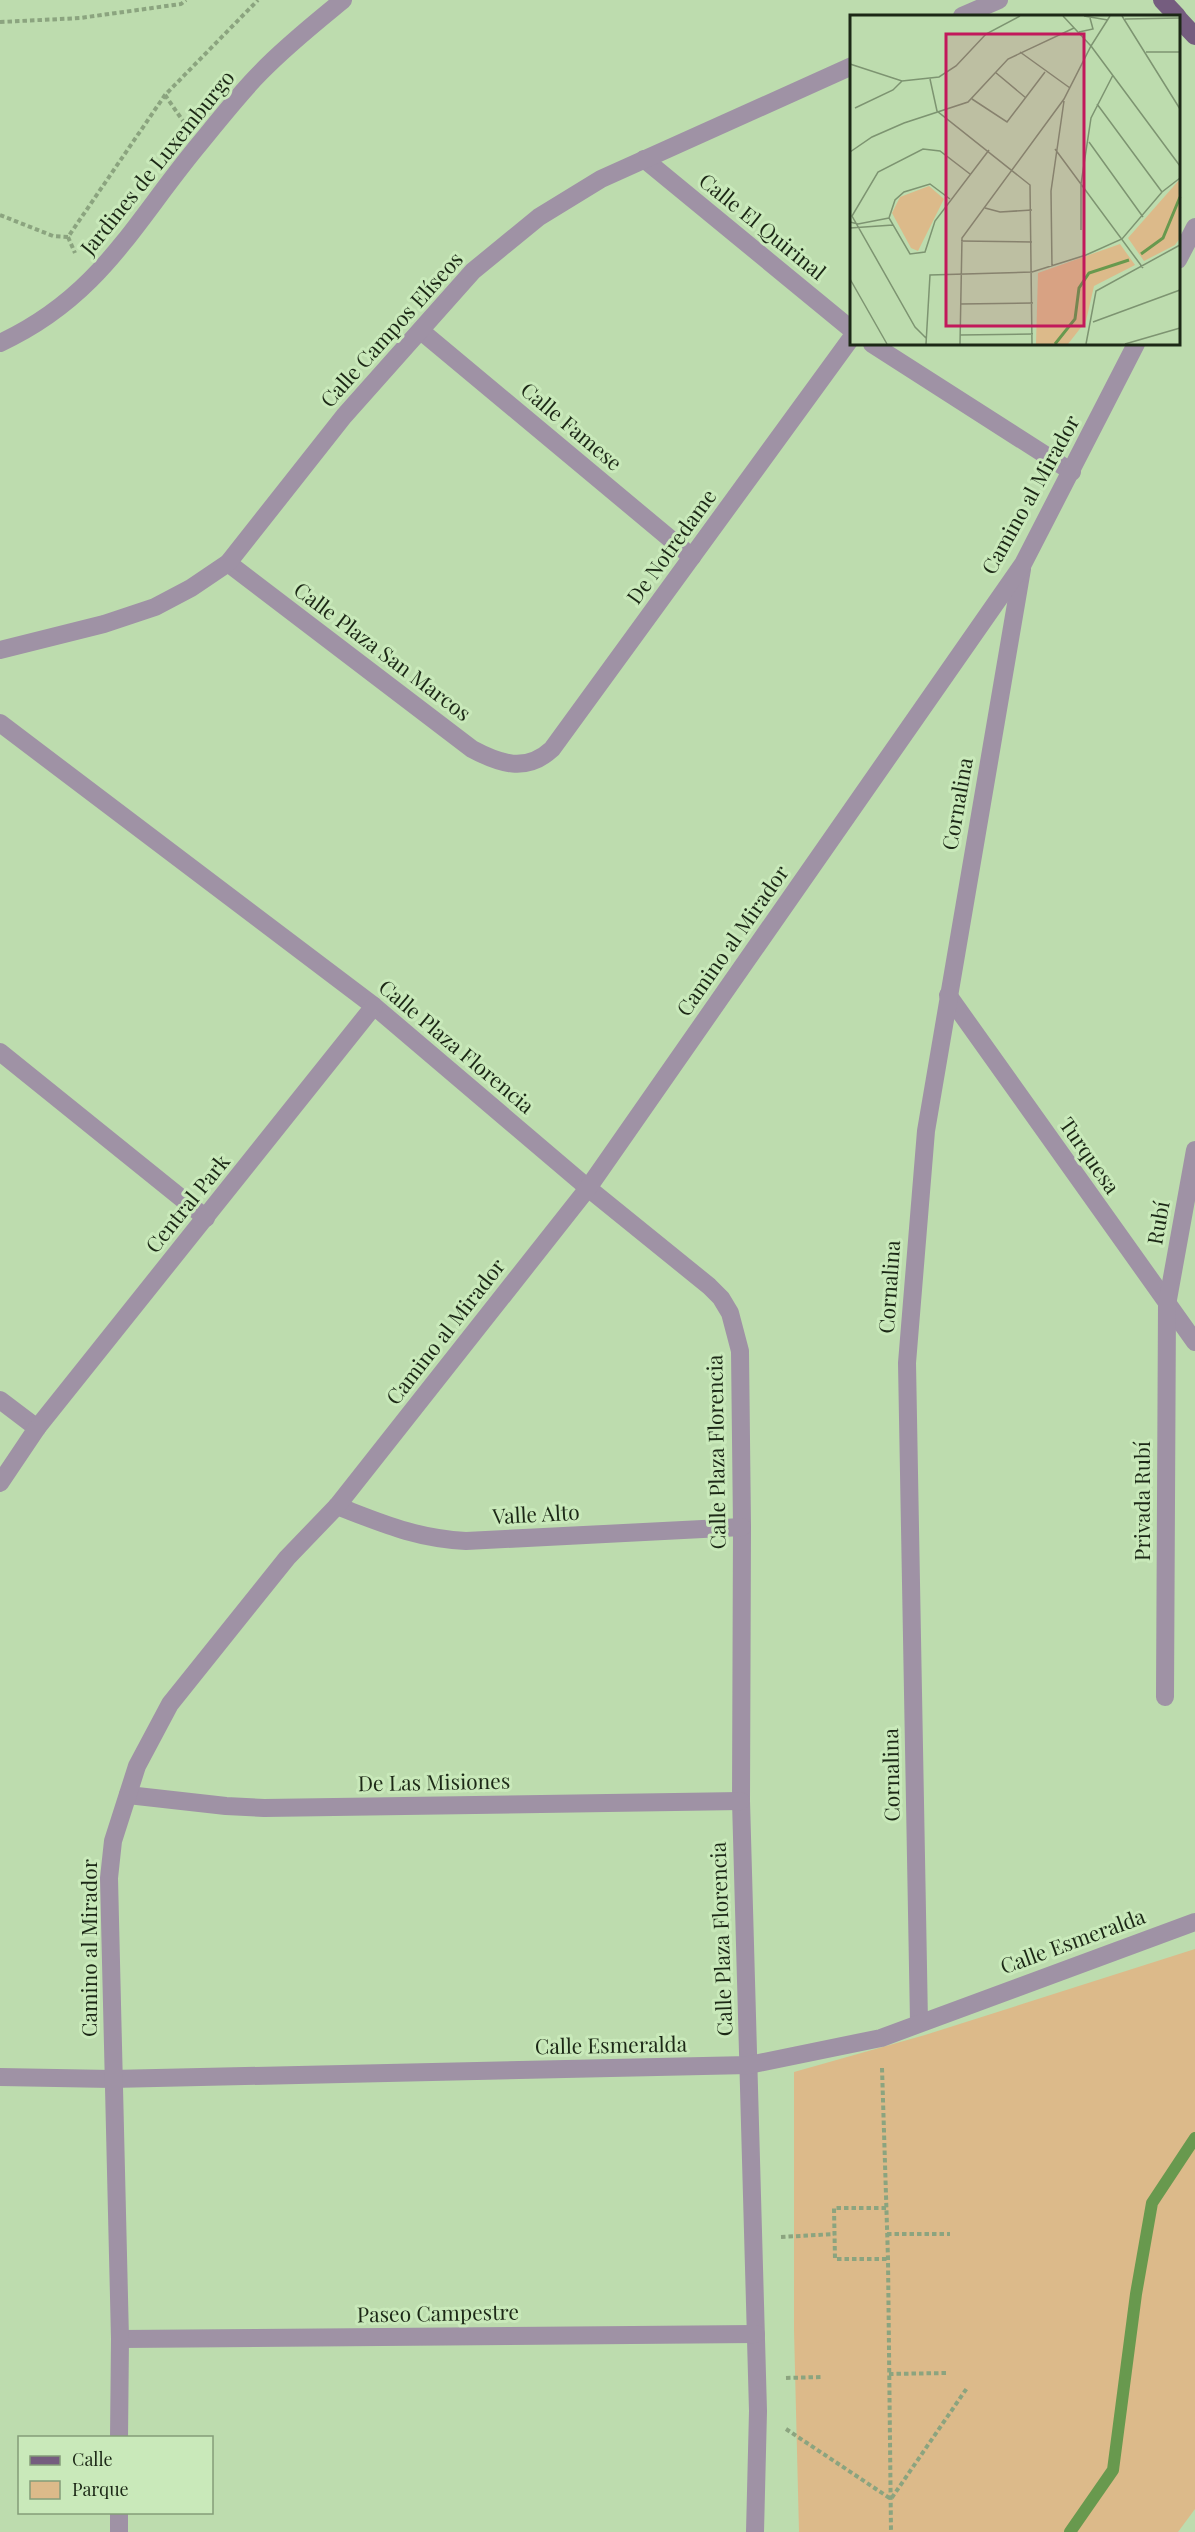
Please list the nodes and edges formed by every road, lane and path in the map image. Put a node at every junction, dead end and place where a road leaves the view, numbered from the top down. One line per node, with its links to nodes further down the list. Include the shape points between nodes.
1 (186, 0): 9 (path, via 181,4 80,18)
2 (258, 0): 13 (path, via 165,95 68,237 53,236)
3 (343, 0): 19 (street, Jardines de Luxemburgo, via 260,72 89,283 56,311)
4 (999, 0): 6 (street)
5 (1162, 0): 7 (main road)
6 (964, 15)
7 (1176, 15)
8 (1180, 19): 10 (main road)
9 (0, 22)
10 (1195, 36)
11 (850, 67): 12 (street, Calle Campos Elíseos)
12 (644, 159): 16 (street, Calle El Quirinal); 17 (street, Calle Campos Elíseos, via 601,179 539,217 473,271)
13 (0, 215)
14 (1195, 227): 15 (street)
15 (1180, 258)
16 (850, 328)
17 (421, 331): 23 (street, Calle Famese); 24 (street, Calle Campos Elíseos, via 344,416)
18 (850, 340): 23 (street, De Notredame)
19 (0, 343)
20 (874, 345): 22 (street)
21 (1136, 345): 22 (street, Camino al Mirador)
22 (1072, 472): 25 (street, Camino al Mirador)
23 (693, 557): 28 (street, De Notredame, via 552,749 542,758)
24 (228, 563): 26 (street, Calle Campos Elíseos, via 155,607); 28 (street, Calle Plaza San Marcos, via 472,749)
25 (1023, 564): 29 (street, Cornalina); 33 (street, Camino al Mirador)
26 (0, 650)
27 (0, 723): 30 (street, Calle Plaza Florencia)
28 (515, 764)
29 (948, 995): 35 (street, Turquesa); 46 (street, Cornalina, via 926,1131 907,1363)
30 (374, 1006): 33 (street, Calle Plaza Florencia); 34 (street, Central Park)
31 (0, 1053): 34 (street)
32 (1195, 1150): 35 (street, Rubí)
33 (588, 1188): 40 (street, Camino al Mirador); 41 (street, Calle Plaza Florencia, via 709,1286 730,1312 740,1351)
34 (206, 1218): 38 (street, Central Park)
35 (1167, 1305): 36 (street, Turquesa); 42 (street, Privada Rubí)
36 (1195, 1342)
37 (0, 1400): 38 (street)
38 (37, 1428): 39 (street, Central Park)
39 (0, 1483)
40 (337, 1506): 41 (street, Valle Alto, via 410,1533 466,1541); 43 (street, Camino al Mirador, via 287,1558 183,1684 150,1739)
41 (742, 1527): 44 (street, Calle Plaza Florencia)
42 (1165, 1697)
43 (128, 1795): 44 (street, De Las Misiones, via 264,1808); 50 (street, Camino al Mirador, via 113,1841 109,1878)
44 (741, 1801): 48 (street, Calle Plaza Florencia)
45 (1195, 1922): 46 (street, Calle Esmeralda)
46 (919, 2022): 47 (street, Calle Esmeralda)
47 (881, 2038): 48 (street, Calle Esmeralda); 51 (path)
48 (749, 2065): 50 (street, Calle Esmeralda); 55 (street, Calle Plaza Florencia)
49 (0, 2077): 50 (street, Calle Esmeralda)
50 (112, 2079): 58 (street, Camino al Mirador)
51 (886, 2208): 52 (path, via 834,2208); 53 (path)
52 (834, 2234): 55 (path); 56 (path, via 835,2259)
53 (887, 2234): 54 (path); 56 (path)
54 (950, 2234)
55 (753, 2238): 57 (street, Calle Plaza Florencia)
56 (888, 2259): 60 (path)
57 (756, 2334): 58 (street, Paseo Campestre); 62 (street, Calle Plaza Florencia)
58 (120, 2339): 63 (street, Camino al Mirador)
59 (947, 2373): 60 (path)
60 (889, 2374): 64 (path)
61 (967, 2388): 64 (path)
62 (758, 2411): 64 (path); 67 (street, Calle Plaza Florencia)
63 (119, 2436)
64 (891, 2499): 68 (path)
65 (119, 2514): 66 (street)
66 (119, 2532)
67 (755, 2532)
68 (891, 2532)

